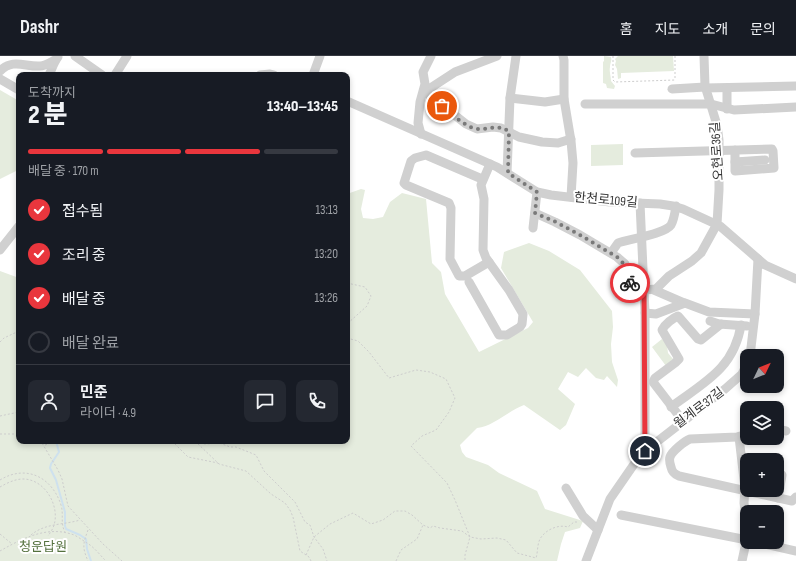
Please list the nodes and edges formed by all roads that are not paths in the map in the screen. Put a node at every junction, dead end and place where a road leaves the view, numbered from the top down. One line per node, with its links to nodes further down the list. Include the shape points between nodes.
1 (75, 56): 12 (street)
2 (126, 56): 13 (street)
3 (320, 56): 14 (street)
4 (431, 56): 21 (street, via 424,72)
5 (497, 56): 21 (street, via 455,72)
6 (516, 56): 22 (street)
7 (563, 56): 23 (street)
8 (704, 56): 19 (street, 오현로36길)
9 (57, 58): 10 (street, via 42,66 20,63 6,66); 11 (street)
10 (0, 71)
11 (51, 72)
12 (98, 72)
13 (117, 72)
14 (314, 72)
15 (0, 79): 18 (street)
16 (675, 86): 19 (street)
17 (796, 86): 20 (street)
18 (16, 88)
19 (705, 88): 20 (street); 26 (street, 오현로36길)
20 (727, 88): 28 (street)
21 (424, 91): 29 (street, via 466,124 477,129 493,127); 30 (street, via 418,123)
22 (510, 98): 23 (street, via 545,102); 29 (street)
23 (564, 99): 31 (street)
24 (350, 102): 30 (street, 한천로109길)
25 (585, 104): 26 (street)
26 (711, 104): 28 (street); 33 (street, 오현로36길, via 717,125)
27 (796, 107): 28 (street)
28 (727, 109)
29 (509, 131): 31 (street, via 519,137 542,142 558,143); 38 (street)
30 (421, 134): 37 (street, 한천로109길)
31 (571, 139): 41 (street)
32 (734, 150): 33 (street); 36 (street); 36 (street, via 772,149 774,167 736,171)
33 (719, 151): 34 (street); 45 (street, 오현로36길)
34 (635, 154)
35 (765, 160): 36 (street)
36 (735, 162)
37 (490, 164): 38 (street, 한천로109길); 39 (street)
38 (508, 173): 40 (street, 한천로109길)
39 (482, 180): 52 (street, via 483,250); 52 (street, via 424,155 411,161 404,183 449,203 450,259 459,276 465,276)
40 (537, 192): 41 (street, 한천로109길); 44 (street)
41 (571, 197): 42 (street, 한천로109길)
42 (640, 204): 43 (street, 한천로109길); 48 (street)
43 (676, 206): 45 (street, 한천로109길); 48 (street, via 668,228)
44 (535, 213): 46 (street); 50 (street)
45 (717, 224): 51 (street, 한천로109길); 56 (street, via 701,253 671,274)
46 (533, 228)
47 (16, 230): 49 (street)
48 (641, 236): 50 (street, via 618,243); 55 (street)
49 (0, 250)
50 (611, 253): 55 (street, via 624,264 630,282)
51 (758, 260): 53 (street, 한천로109길); 59 (street)
52 (489, 262): 54 (street, via 522,312 520,327 507,335 499,335)
53 (796, 279)
54 (469, 282)
55 (644, 290): 56 (street); 58 (street)
56 (654, 290): 57 (street)
57 (684, 303): 58 (street, via 656,314); 59 (street, via 709,312)
58 (645, 313): 69 (street)
59 (755, 314): 63 (street)
60 (710, 321): 61 (street)
61 (721, 324): 62 (street); 66 (street, via 701,340 678,316 664,326 662,330 679,359 655,378 654,382)
62 (741, 325): 63 (street); 66 (street, via 736,346 722,368)
63 (754, 326): 64 (street)
64 (751, 349)
65 (740, 376): 67 (street, 월계로37길)
66 (671, 406): 67 (street)
67 (683, 421): 69 (street, 월계로37길)
68 (740, 435): 71 (street, via 690,439 672,454 670,460 671,469 676,475)
69 (645, 451): 76 (street, 월계로37길, via 610,499)
70 (566, 488): 76 (street, via 583,516)
71 (740, 489)
72 (796, 496): 74 (street, via 792,501)
73 (775, 497): 74 (street)
74 (778, 498)
75 (621, 515): 77 (street)
76 (598, 530): 81 (street, 월계로37길)
77 (740, 538)
78 (784, 548): 80 (street)
79 (745, 549): 82 (street)
80 (796, 551)
81 (586, 561)
82 (742, 561)

